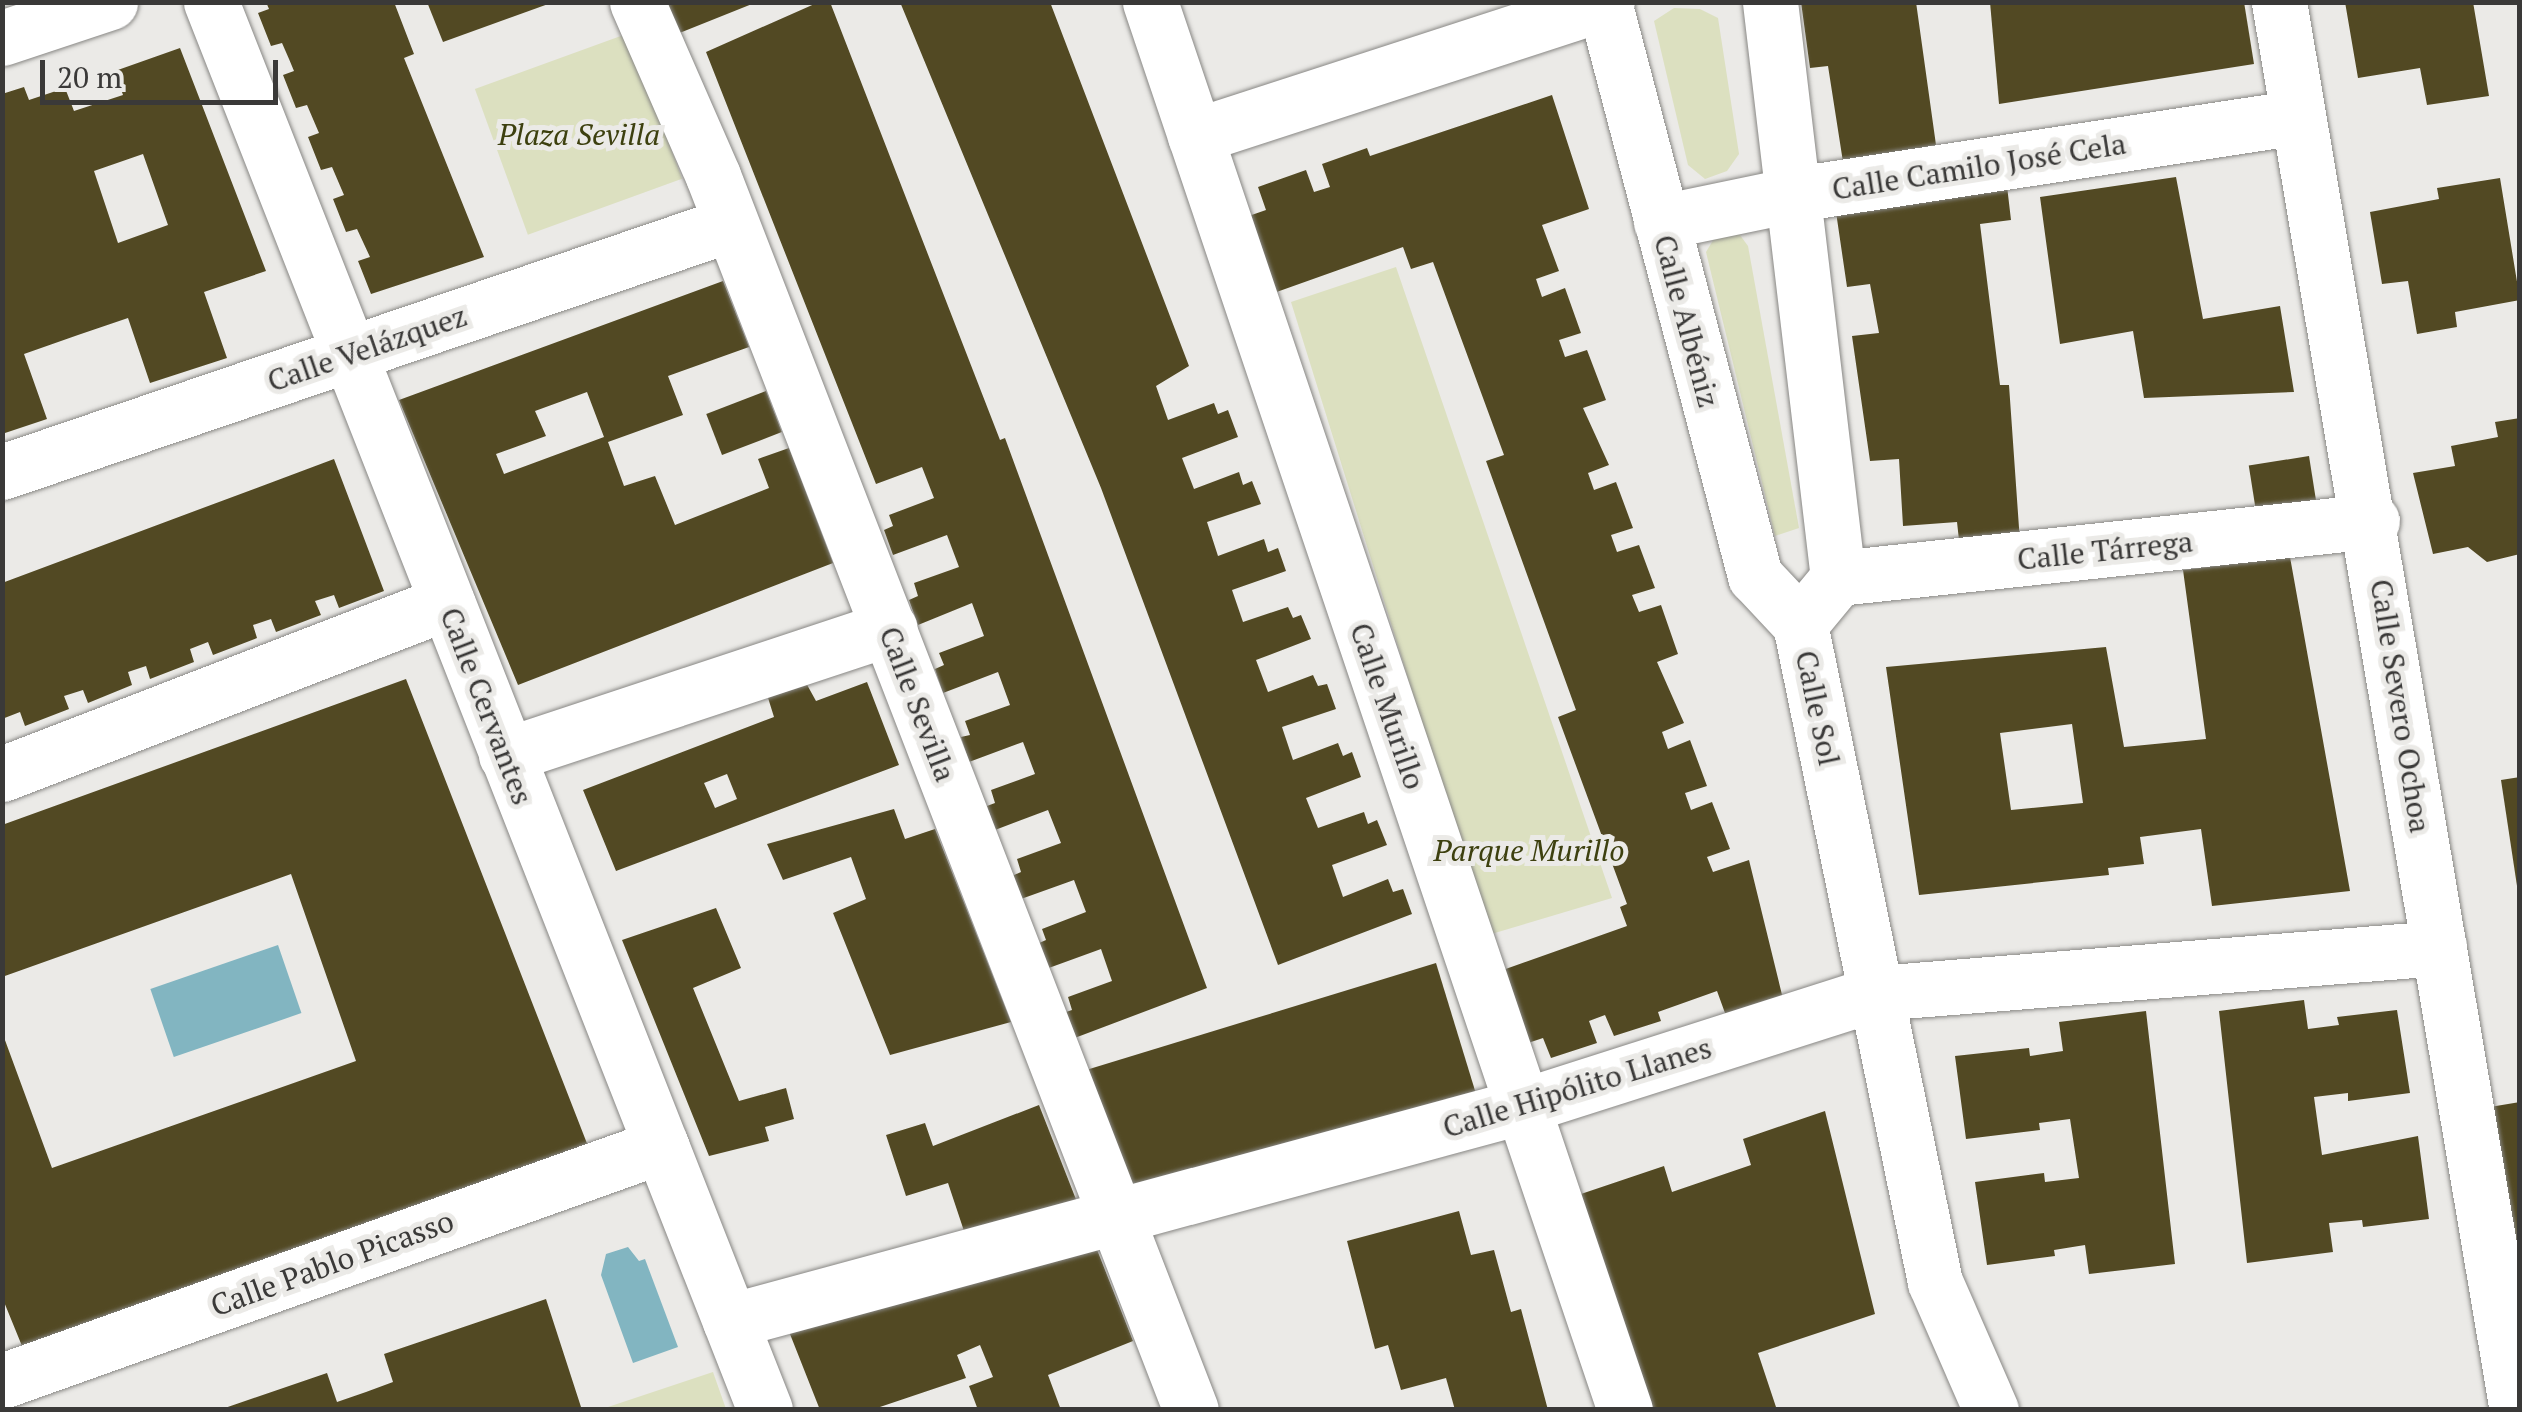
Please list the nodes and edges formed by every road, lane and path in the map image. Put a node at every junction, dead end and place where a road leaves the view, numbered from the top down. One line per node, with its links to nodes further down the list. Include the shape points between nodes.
1 (110, 2): 8 (street)
2 (210, 2): 14 (street, Calle Cervantes)
3 (637, 2): 13 (street, Calle Sevilla)
4 (1150, 2): 10 (street, Calle Murillo)
5 (1770, 2): 11 (street)
6 (2280, 2): 9 (street, Calle Severo Ochoa)
7 (1605, 3): 10 (street); 12 (street, Calle Albéniz)
8 (2, 38)
9 (2298, 117): 11 (street, Calle Camilo José Cela); 16 (street, Calle Severo Ochoa)
10 (1195, 136): 25 (street, Calle Murillo)
11 (1796, 194): 12 (street, Calle Camilo José Cela); 17 (street)
12 (1661, 222): 19 (street, Calle Albéniz, via 1756,576)
13 (731, 224): 14 (street, Calle Velázquez); 20 (street, Calle Sevilla)
14 (348, 354): 15 (street, Calle Velázquez); 18 (street, Calle Cervantes)
15 (2, 472)
16 (2372, 521): 17 (street, Calle Tárrega); 23 (street, Calle Severo Ochoa)
17 (1838, 578): 19 (street, Calle Sol)
18 (447, 602): 21 (street, Calle Cervantes); 22 (street)
19 (1800, 624): 24 (street, Calle Sol)
20 (890, 628): 21 (street); 27 (street, Calle Sevilla)
21 (506, 756): 26 (street, Calle Cervantes)
22 (2, 774)
23 (2440, 948): 24 (street, Calle Hipólito Llanes); 34 (street, Calle Severo Ochoa)
24 (1877, 993): 25 (street, Calle Hipólito Llanes); 33 (street, Calle Sol, via 1935,1282)
25 (1523, 1106): 27 (street, Calle Hipólito Llanes); 32 (street, Calle Murillo)
26 (661, 1146): 28 (street, Calle Cervantes); 29 (street, Calle Pablo Picasso)
27 (1116, 1218): 28 (street, Calle Hipólito Llanes); 31 (street, Calle Sevilla)
28 (730, 1321): 30 (street, Calle Cervantes)
29 (2, 1381)
30 (765, 1410)
31 (1190, 1410)
32 (1625, 1410)
33 (1990, 1410)
34 (2518, 1410)

